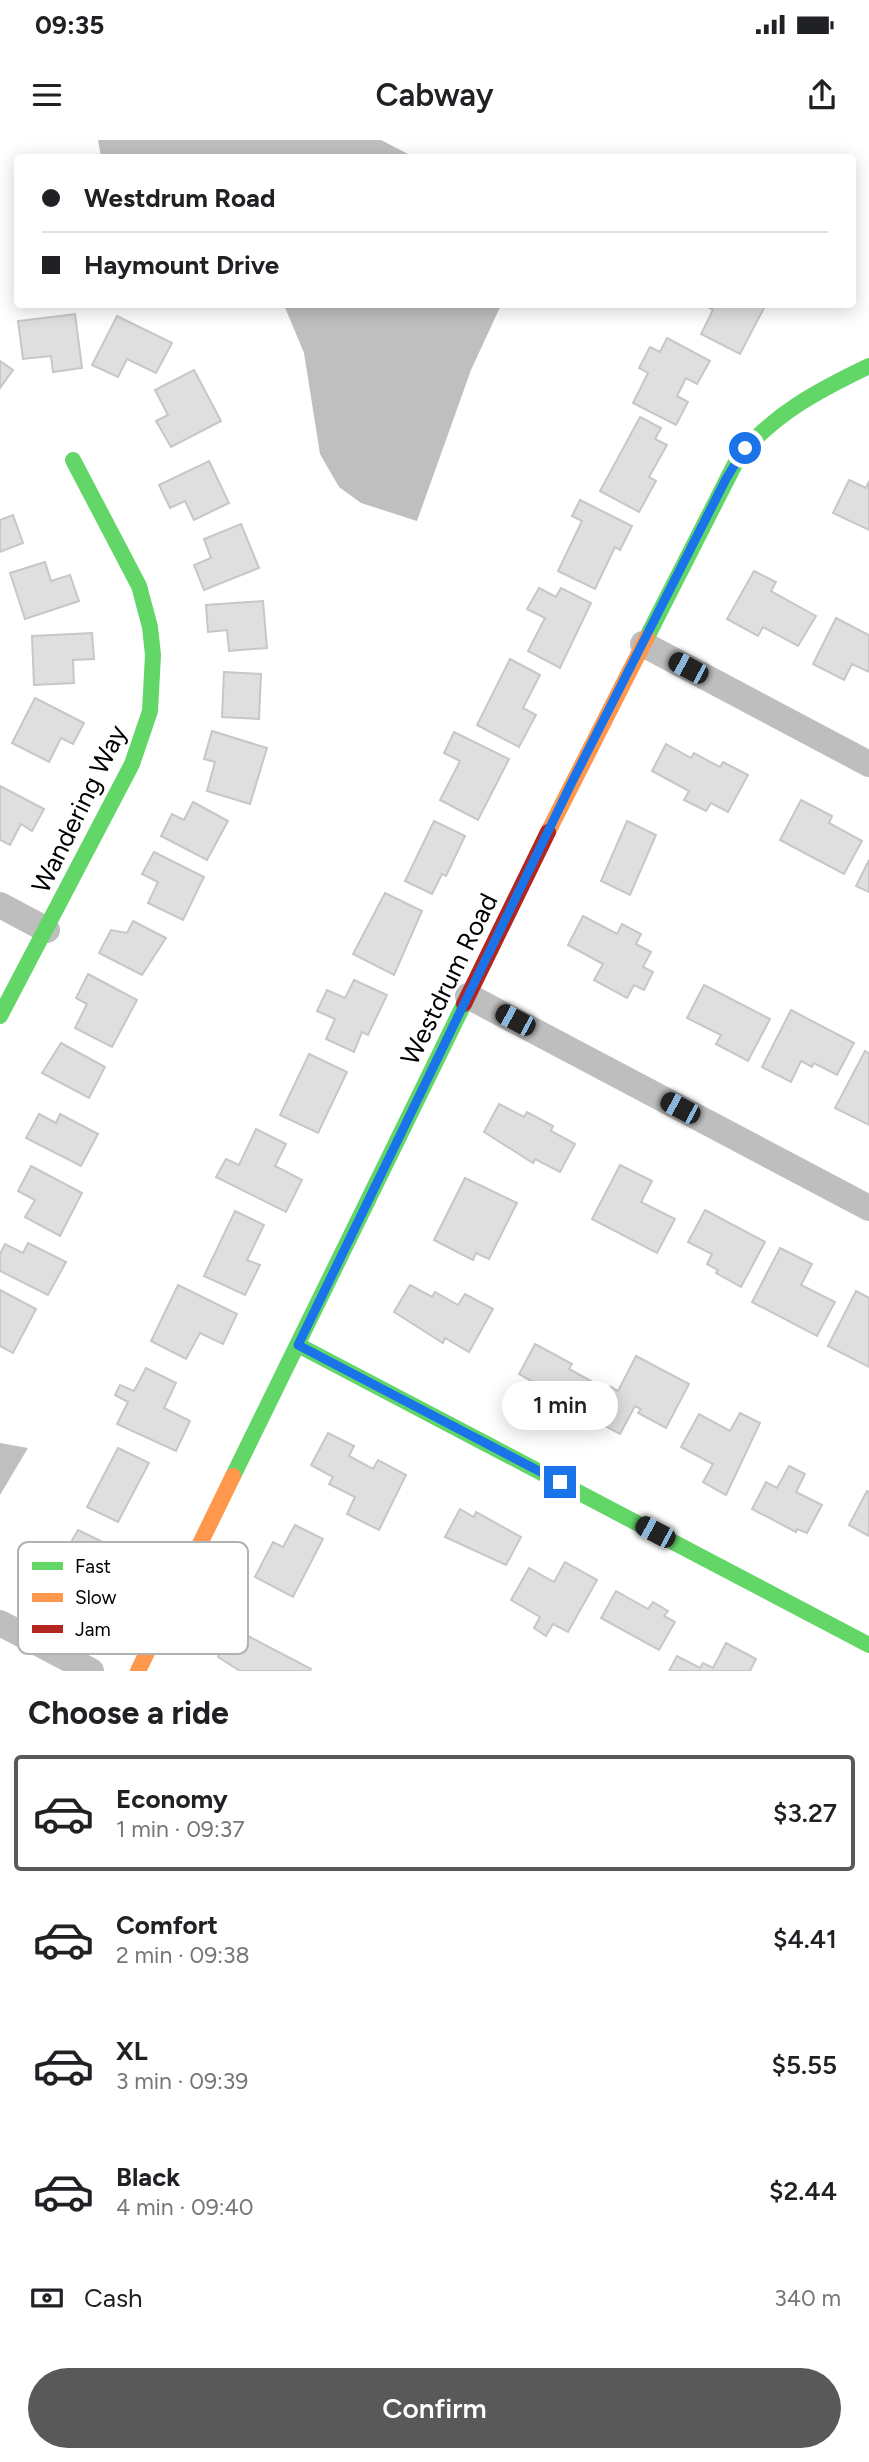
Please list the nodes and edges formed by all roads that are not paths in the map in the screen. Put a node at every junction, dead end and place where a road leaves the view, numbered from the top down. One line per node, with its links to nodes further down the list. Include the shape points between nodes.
1 (869, 366): 3 (street, Westdrum Road, via 799,401 752,439 726,479)
2 (73, 460): 6 (street, Wandering Way, via 139,586 150,627 153,683 147,725 132,764)
3 (643, 644): 4 (street); 7 (street, Westdrum Road)
4 (869, 764)
5 (0, 905): 6 (street)
6 (47, 930): 8 (street, Wandering Way)
7 (468, 996): 9 (street); 10 (street, Westdrum Road)
8 (0, 1016)
9 (869, 1208)
10 (298, 1345): 11 (street, Westdrum Road); 14 (street)
11 (201, 1542)
12 (0, 1623): 13 (street)
13 (18, 1632)
14 (869, 1645)
15 (59, 1654): 17 (street)
16 (146, 1654): 18 (street, Westdrum Road)
17 (91, 1671)
18 (138, 1671)

